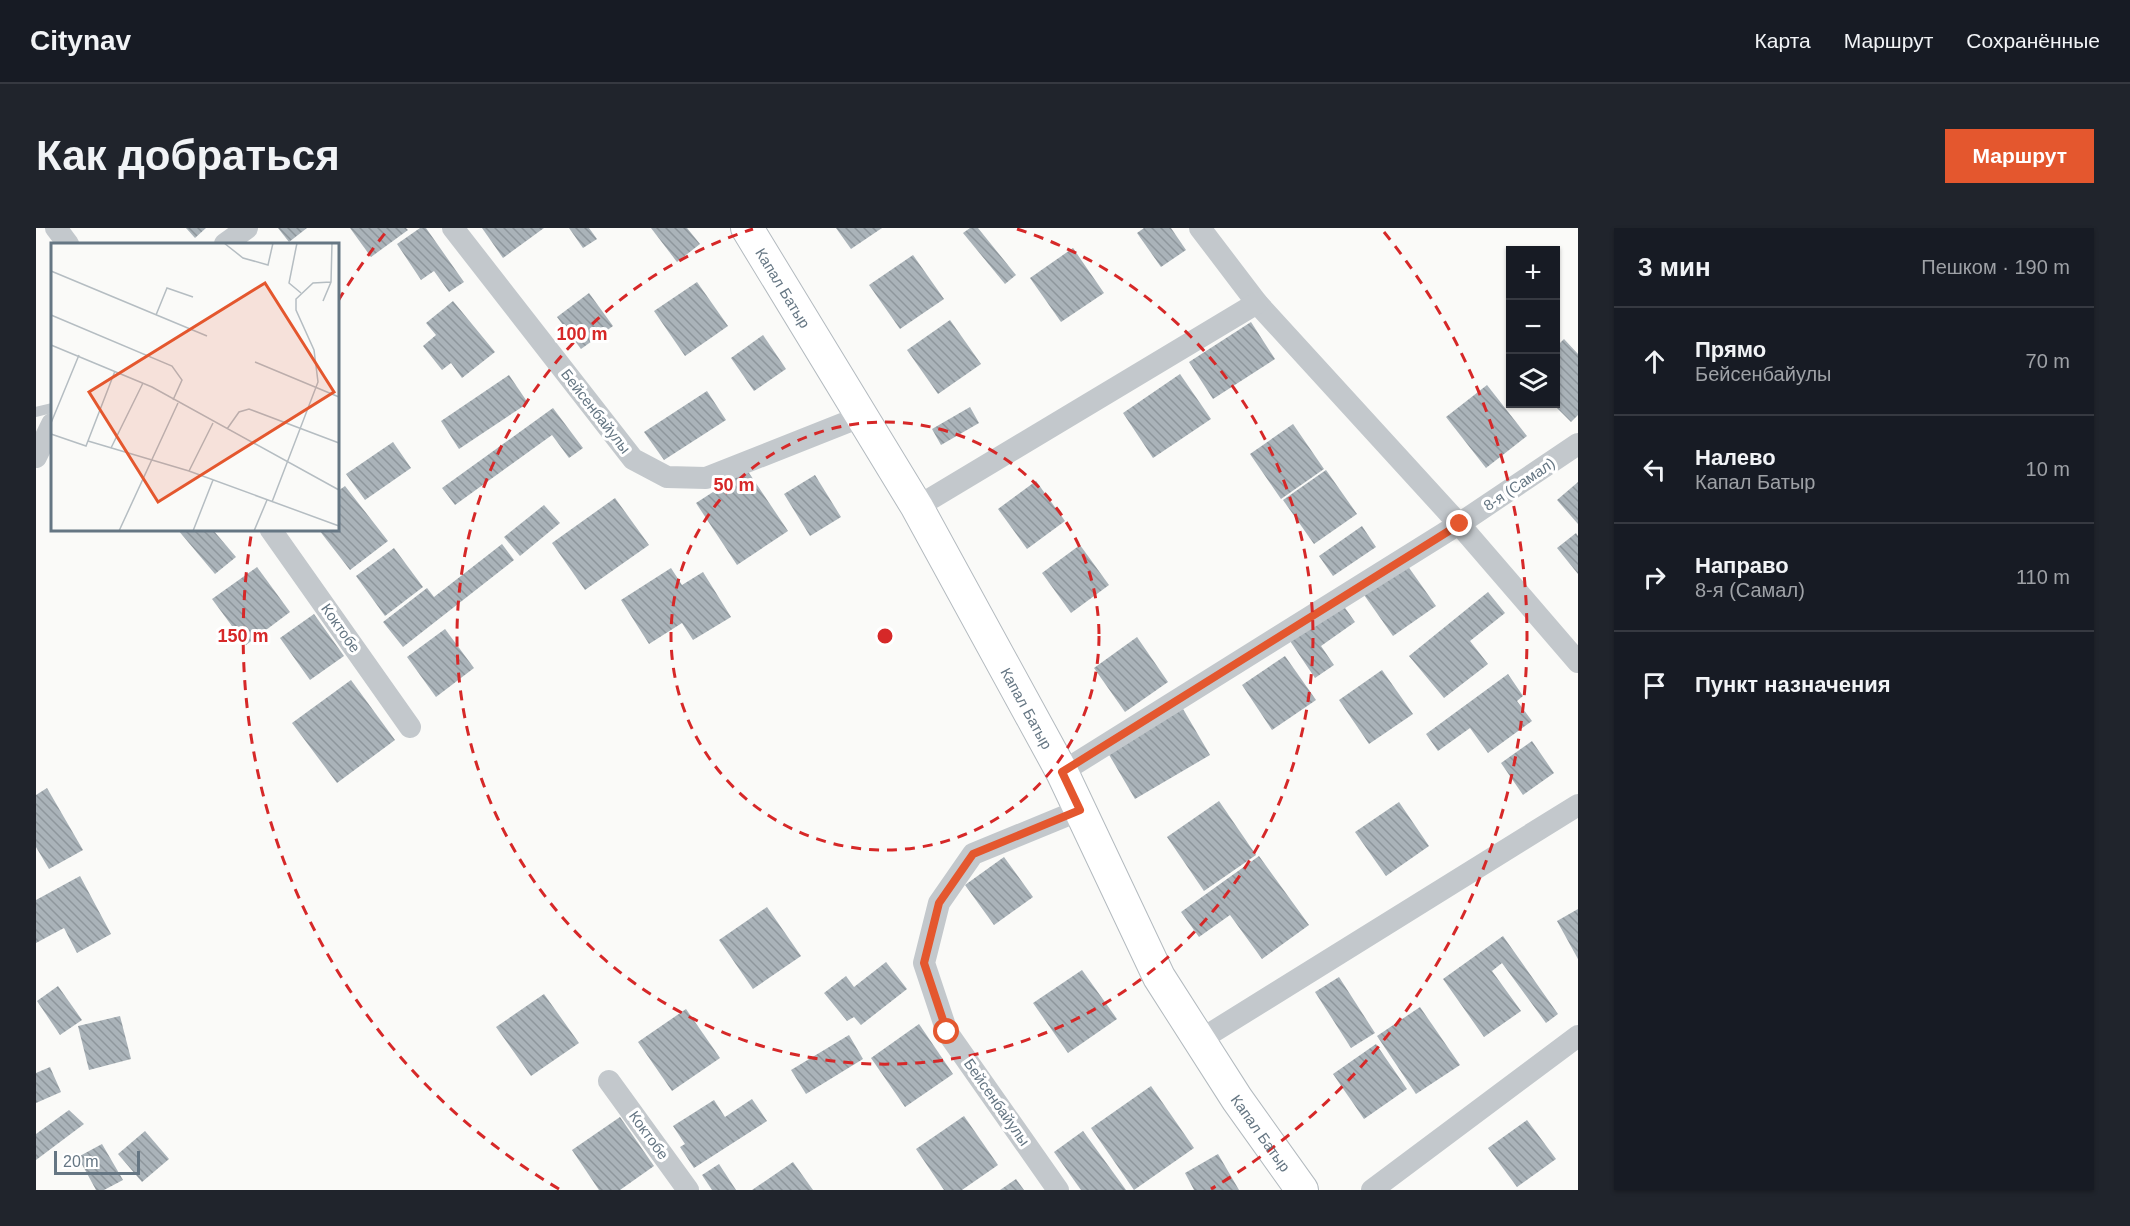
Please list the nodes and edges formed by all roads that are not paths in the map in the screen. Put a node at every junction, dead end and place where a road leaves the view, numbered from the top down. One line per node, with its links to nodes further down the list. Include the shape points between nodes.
1 (56, 228): 6 (street)
2 (247, 228): 7 (street)
3 (453, 228): 11 (street, Бейсенбайулы, via 633,459 668,477 706,478)
4 (747, 228): 11 (main road, Капал Батыр)
5 (1200, 228): 8 (street)
6 (67, 243)
7 (226, 243)
8 (1257, 303): 15 (street); 16 (street)
9 (51, 408): 10 (lane)
10 (36, 412)
11 (860, 417): 15 (main road, Капал Батыр)
12 (51, 426): 14 (street)
13 (1578, 444): 16 (street, 8-я (Самал))
14 (36, 457)
15 (916, 507): 20 (main road, Капал Батыр)
16 (1460, 524): 18 (street); 20 (street, 8-я (Самал))
17 (272, 531): 19 (street, Коктобе)
18 (1578, 662)
19 (411, 727)
20 (1062, 772): 22 (main road, Капал Батыр)
21 (1578, 805): 24 (street)
22 (1080, 810): 24 (main road, Капал Батыр, via 1159,977); 27 (street, Бейсенбайулы, via 973,854 939,903 924,963 947,1032)
23 (1578, 1036): 29 (street)
24 (1200, 1040): 28 (main road, Капал Батыр)
25 (609, 1081): 26 (street, Коктобе)
26 (688, 1190)
27 (1059, 1190)
28 (1302, 1190)
29 (1372, 1190)

